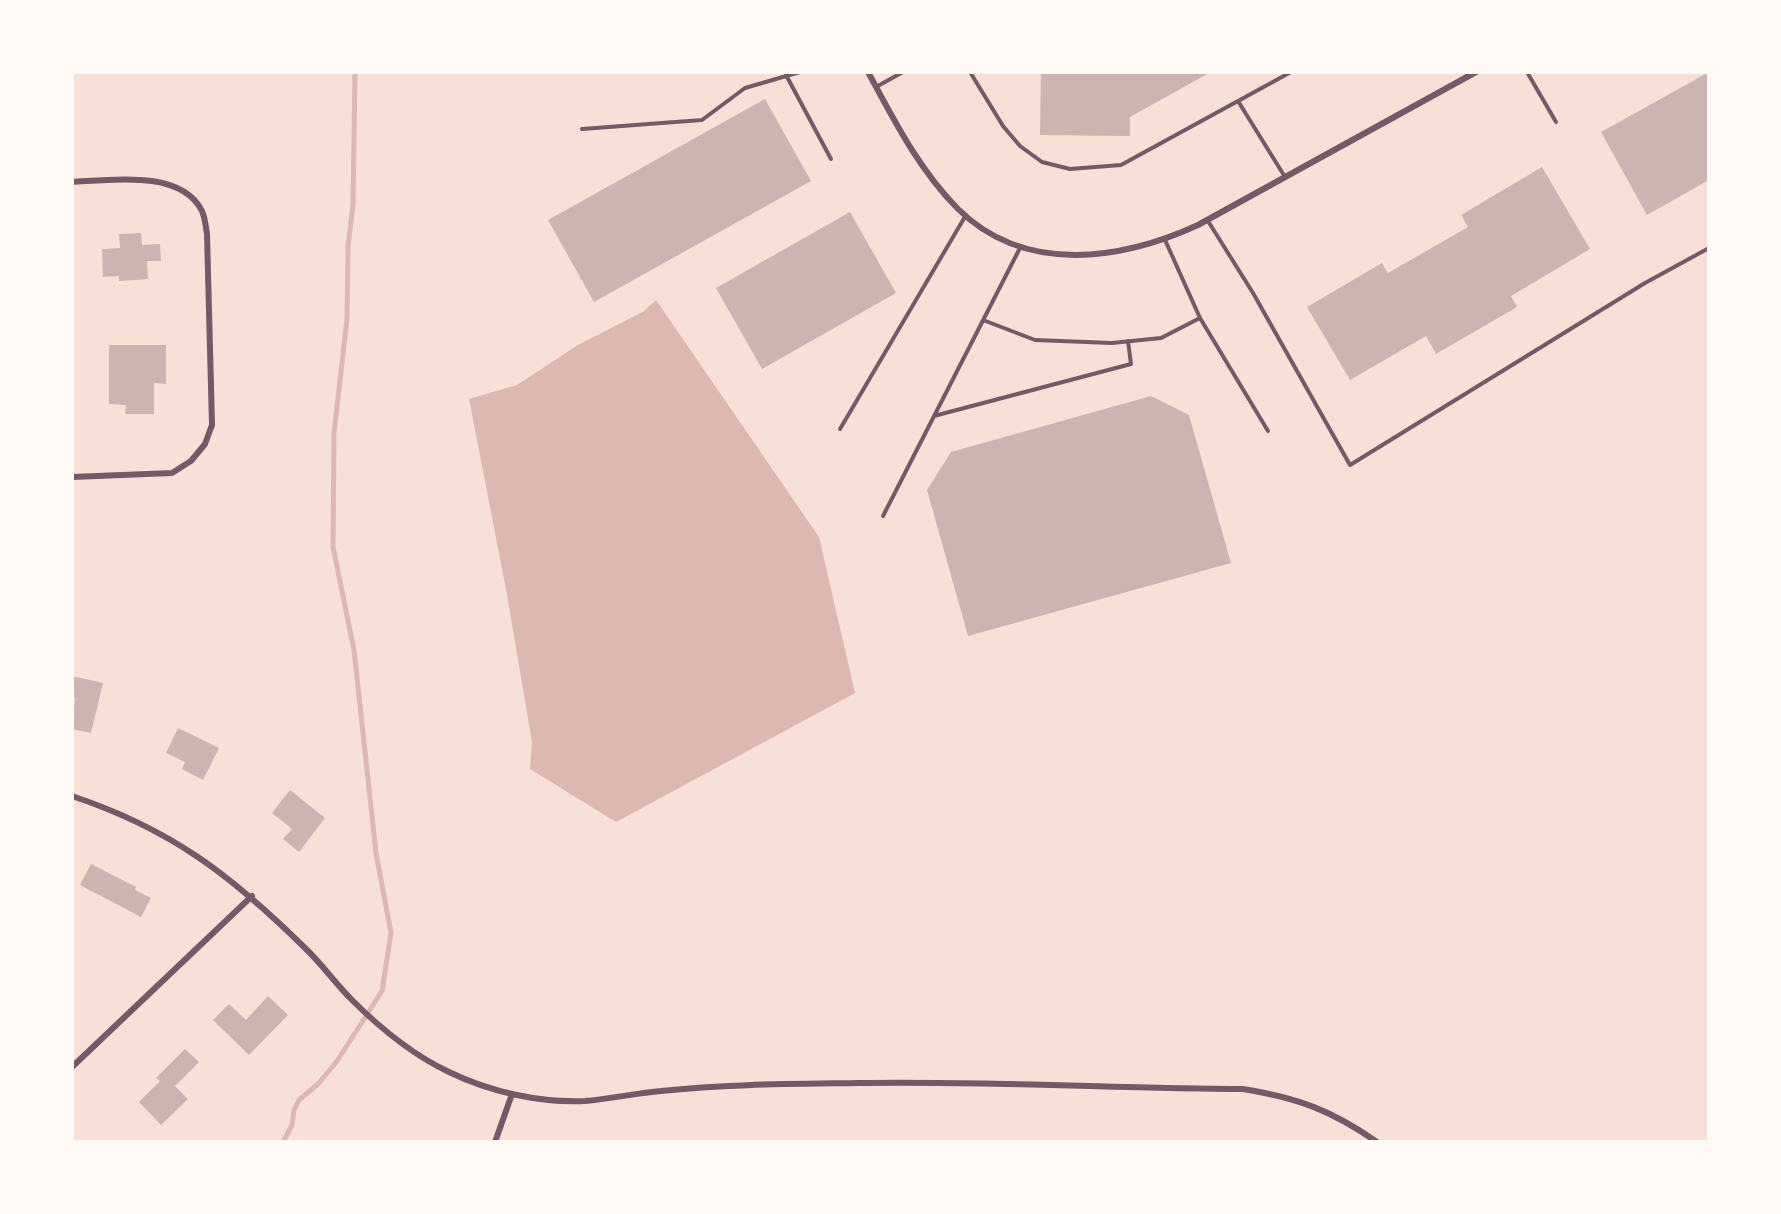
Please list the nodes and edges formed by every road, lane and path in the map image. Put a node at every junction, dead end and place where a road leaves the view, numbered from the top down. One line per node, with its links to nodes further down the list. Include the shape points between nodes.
1 (800, 72): 8 (lane)
2 (868, 72): 9 (street)
3 (903, 72): 9 (lane)
4 (970, 72): 10 (lane, via 1020,146 1042,162 1070,169 1121,165)
5 (1291, 72): 10 (lane)
6 (1476, 72): 14 (street)
7 (1527, 72): 11 (lane)
8 (786, 75): 12 (lane, via 746,88 702,120); 13 (lane)
9 (876, 87): 16 (street, via 919,163)
10 (1238, 101): 14 (lane)
11 (1556, 122)
12 (582, 129)
13 (831, 159)
14 (1285, 178): 17 (street)
15 (72, 182): 27 (street, via 152,180 191,196 203,212 207,234 212,425 205,444 172,474)
16 (966, 215): 19 (street, via 984,229); 25 (lane)
17 (1208, 221): 18 (street); 20 (lane, via 1350,465 1645,283)
18 (1165, 240): 19 (street, via 1133,250 1079,256); 21 (lane)
19 (1021, 246): 22 (lane)
20 (1709, 248)
21 (1200, 318): 23 (lane, via 1161,338); 26 (lane)
22 (983, 320): 23 (lane, via 1035,340); 24 (lane)
23 (1128, 341): 24 (lane, via 1131,364)
24 (934, 416): 28 (lane)
25 (840, 429)
26 (1268, 430)
27 (72, 477)
28 (883, 516)
29 (72, 796): 30 (street, via 150,828 201,856)
30 (252, 896): 31 (street); 32 (street, via 352,1000 407,1047 447,1071)
31 (72, 1067)
32 (512, 1094): 33 (street); 34 (street, via 585,1101 661,1090 891,1083 1243,1089 1315,1106 1344,1119)
33 (495, 1142)
34 (1377, 1142)

